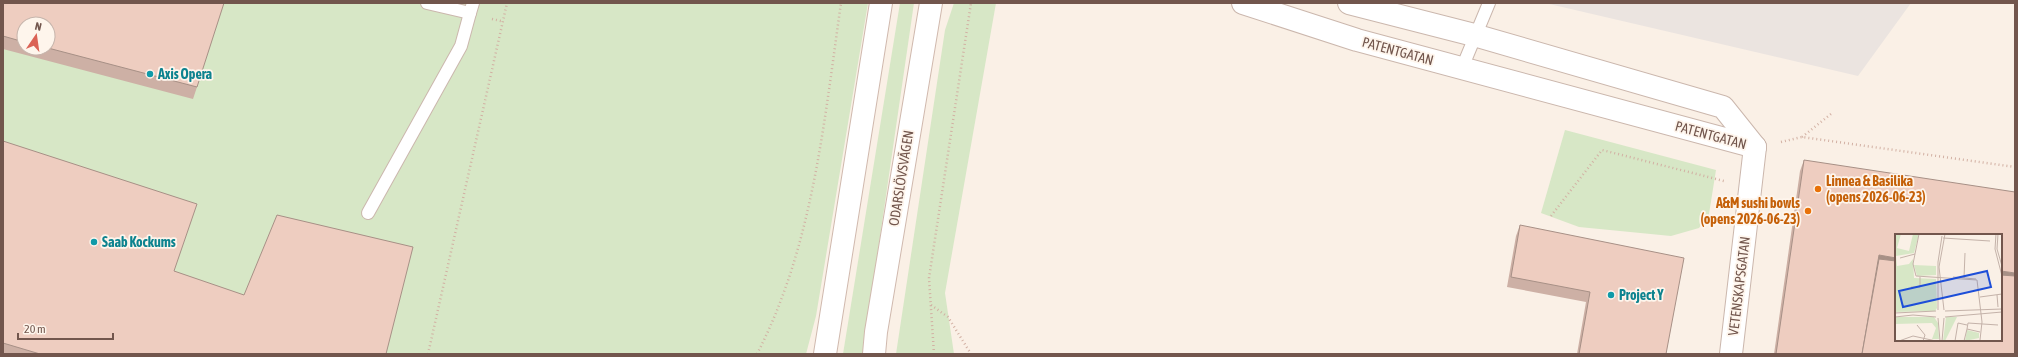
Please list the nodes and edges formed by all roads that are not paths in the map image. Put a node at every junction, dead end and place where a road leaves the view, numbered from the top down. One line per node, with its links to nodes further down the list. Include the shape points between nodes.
1 (427, 3): 7 (lane)
2 (881, 3): 12 (street)
3 (931, 3): 13 (street, ODARSLÖVSVÄGEN)
4 (1243, 3): 9 (street, PATENTGATAN, via 1357,40)
5 (1349, 3): 8 (street, PATENTGATAN)
6 (1489, 3): 8 (lane)
7 (472, 8): 11 (lane, via 461,46)
8 (1474, 35): 9 (lane); 10 (street, PATENTGATAN, via 1723,107)
9 (1462, 68): 10 (street, PATENTGATAN)
10 (1755, 148): 14 (street, VETENSKAPSGATAN)
11 (368, 213)
12 (825, 354)
13 (874, 354)
14 (1731, 354)

